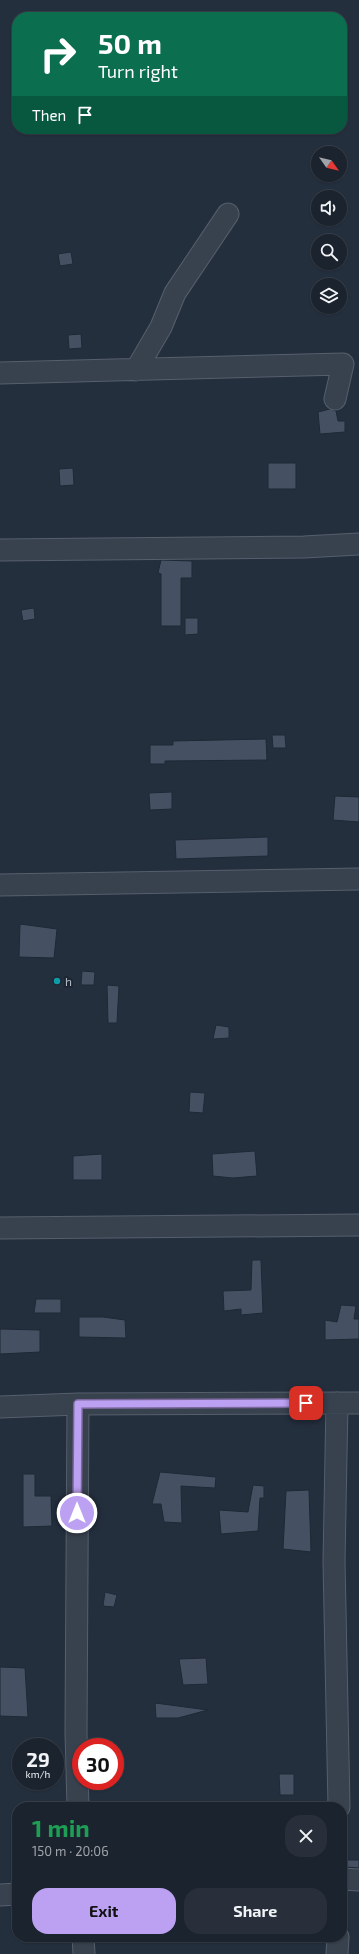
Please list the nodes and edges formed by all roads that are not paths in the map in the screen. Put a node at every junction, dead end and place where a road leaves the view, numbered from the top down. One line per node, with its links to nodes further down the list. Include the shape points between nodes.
1 (228, 214): 2 (street, via 174,293 162,327)
2 (136, 370): 3 (street); 4 (street, via 343,364)
3 (0, 373)
4 (335, 399)
5 (359, 544): 6 (street, via 304,547)
6 (0, 550)
7 (359, 879): 8 (street)
8 (0, 886)
9 (359, 1225): 10 (street)
10 (0, 1228)
11 (337, 1403): 12 (street); 13 (street); 16 (street, via 334,1561)
12 (359, 1403)
13 (78, 1404): 14 (street); 15 (street)
14 (0, 1407)
15 (78, 1802)
16 (339, 1802)
17 (347, 1880): 18 (street)
18 (359, 1880)
19 (12, 1894): 20 (street)
20 (0, 1895)
21 (83, 1942): 23 (street)
22 (338, 1942): 24 (street)
23 (84, 1954)
24 (337, 1954)

